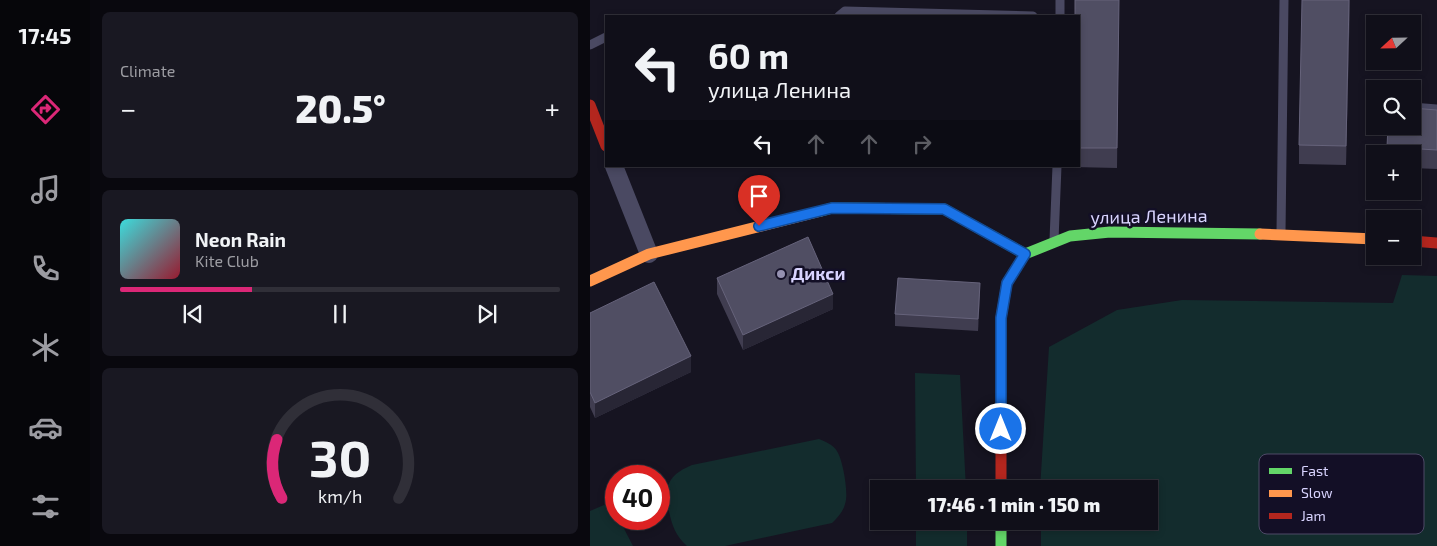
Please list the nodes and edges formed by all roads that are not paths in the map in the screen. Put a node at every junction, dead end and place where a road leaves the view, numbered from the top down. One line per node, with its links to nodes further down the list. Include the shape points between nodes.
1 (1060, 0): 5 (lane)
2 (1284, 0): 14 (lane)
3 (840, 15): 4 (lane, via 845,11)
4 (995, 15)
5 (1060, 15)
6 (605, 38): 7 (lane)
7 (590, 45)
8 (590, 105): 11 (street)
9 (1421, 108): 10 (lane)
10 (1437, 109)
11 (605, 143)
12 (614, 167): 19 (street)
13 (1058, 167): 16 (lane)
14 (1281, 234): 15 (street, улица Ленина); 16 (street, улица Ленина, via 1110,232 1070,236)
15 (1366, 239)
16 (1054, 242): 20 (street, улица Ленина)
17 (1421, 242): 18 (street)
18 (1437, 243)
19 (649, 254): 20 (street, via 832,208 944,209); 21 (street)
20 (1025, 254): 22 (street, via 1007,283 1001,318)
21 (590, 281)
22 (1001, 480)
23 (1001, 530): 24 (street)
24 (1001, 546)

